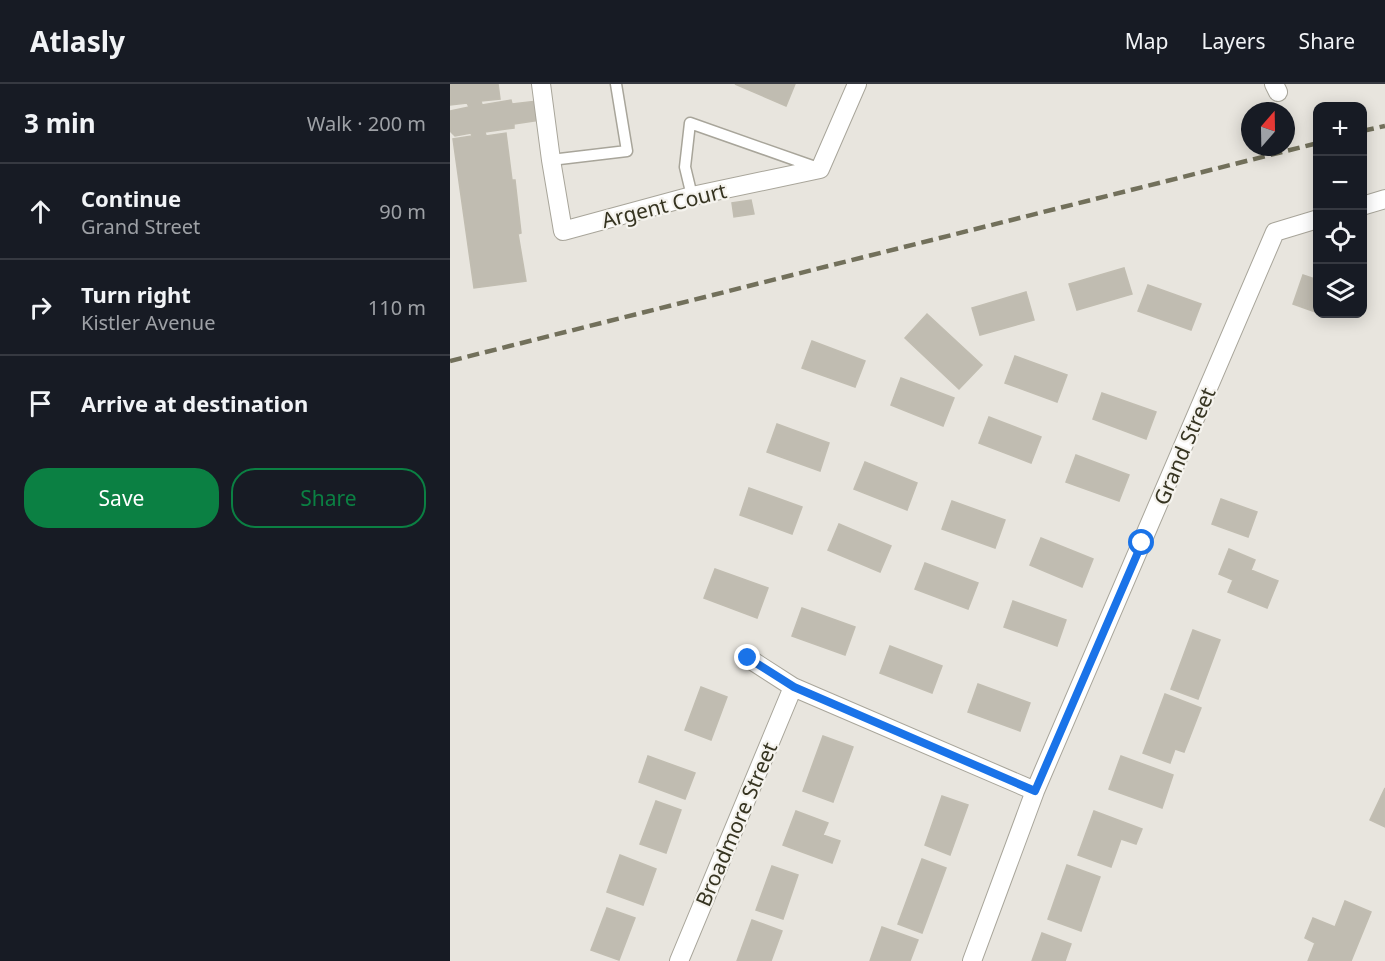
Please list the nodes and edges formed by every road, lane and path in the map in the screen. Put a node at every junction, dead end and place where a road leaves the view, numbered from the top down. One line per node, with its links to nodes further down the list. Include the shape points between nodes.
1 (541, 84): 4 (street, Argent Court)
2 (616, 84): 4 (lane, via 627,151)
3 (857, 84): 5 (street)
4 (550, 160): 6 (street, Argent Court, via 563,231)
5 (820, 169): 6 (street, Argent Court); 6 (lane, via 690,123 686,167)
6 (692, 196)
7 (1385, 199): 8 (street)
8 (1367, 204)
9 (1313, 220): 12 (street, Grand Street, via 1275,232)
10 (748, 658): 11 (street)
11 (794, 687): 12 (street); 13 (street, Broadmore Street)
12 (1035, 791): 14 (street, Grand Street)
13 (680, 961)
14 (972, 961)

